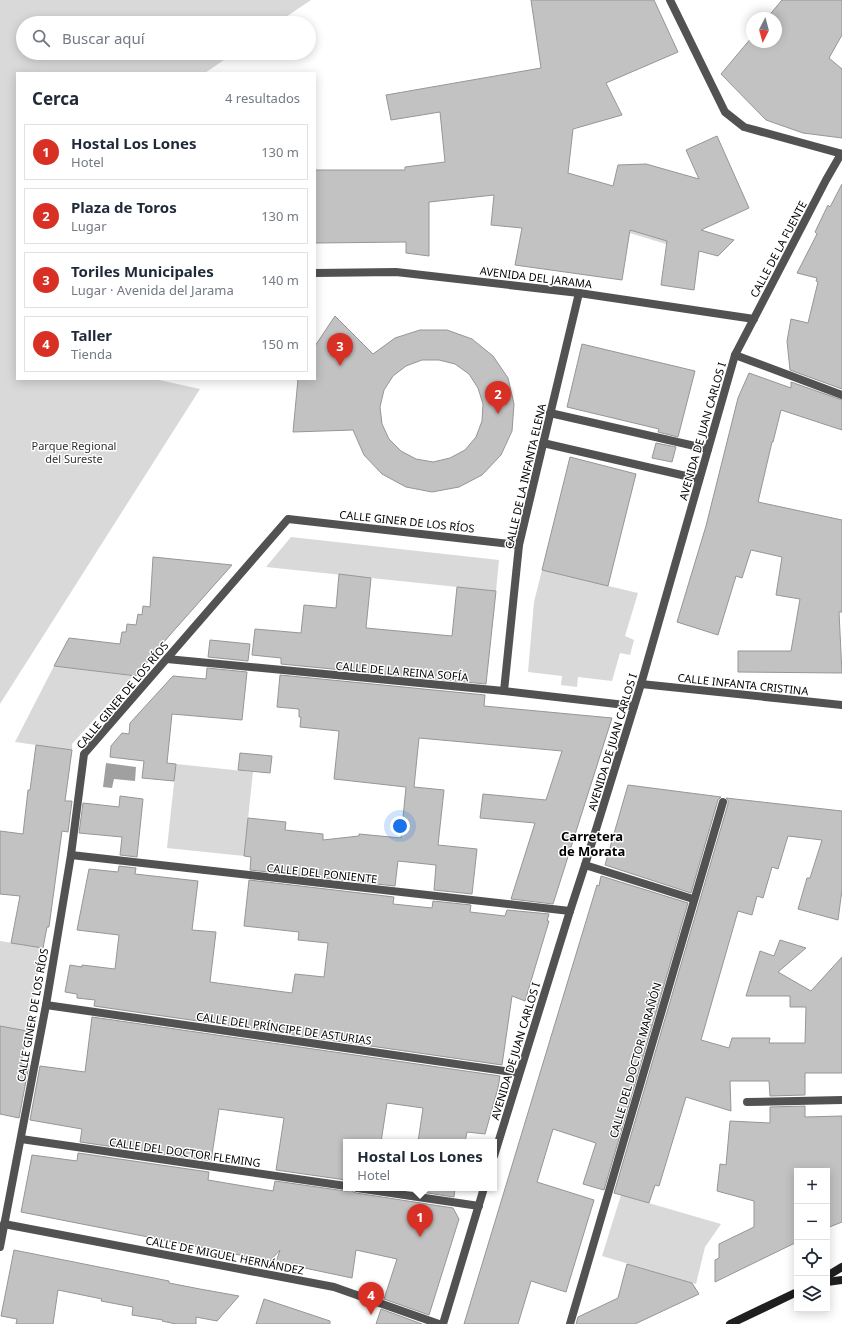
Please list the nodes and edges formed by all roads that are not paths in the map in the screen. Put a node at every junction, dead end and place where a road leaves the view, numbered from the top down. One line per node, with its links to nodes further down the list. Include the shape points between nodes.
1 (670, 0): 2 (street, via 725,112 744,127)
2 (842, 154): 5 (street, CALLE DE LA FUENTE)
3 (316, 273): 4 (street, AVENIDA DEL JARAMA, via 396,272)
4 (579, 293): 5 (street, AVENIDA DEL JARAMA); 8 (street, CALLE DE LA INFANTA ELENA)
5 (754, 319): 6 (street, CALLE DE LA FUENTE)
6 (735, 355): 7 (street); 10 (street, AVENIDA DE JUAN CARLOS I)
7 (842, 395)
8 (550, 413): 9 (street, CALLE DE LA INFANTA ELENA); 10 (street)
9 (543, 443): 11 (street); 12 (street, CALLE DE LA INFANTA ELENA)
10 (708, 449): 11 (street, AVENIDA DE JUAN CARLOS I)
11 (700, 479): 14 (street, AVENIDA DE JUAN CARLOS I)
12 (519, 545): 13 (street, CALLE GINER DE LOS RÍOS, via 288,519); 15 (street, CALLE DE LA INFANTA ELENA)
13 (167, 659): 15 (street, CALLE DE LA REINA SOFÍA); 19 (street, CALLE GINER DE LOS RÍOS, via 84,754)
14 (641, 684): 16 (street, CALLE INFANTA CRISTINA); 17 (street, AVENIDA DE JUAN CARLOS I)
15 (504, 691): 17 (street, CALLE DE LA REINA SOFÍA)
16 (842, 705)
17 (634, 706): 20 (street, AVENIDA DE JUAN CARLOS I)
18 (723, 802): 21 (street, CALLE DEL DOCTOR MARAÑÓN)
19 (71, 856): 22 (street, CALLE DEL PONIENTE); 23 (street, CALLE GINER DE LOS RÍOS)
20 (585, 865): 21 (street); 22 (street, AVENIDA DE JUAN CARLOS I)
21 (693, 899): 42 (street, CALLE DEL DOCTOR MARAÑÓN)
22 (570, 912): 24 (street, AVENIDA DE JUAN CARLOS I)
23 (46, 1005): 24 (street, CALLE DEL PRÍNCIPE DE ASTURIAS); 27 (street, CALLE GINER DE LOS RÍOS)
24 (519, 1073): 28 (street, AVENIDA DE JUAN CARLOS I)
25 (842, 1100): 26 (street)
26 (746, 1102)
27 (21, 1139): 29 (street, CALLE DEL DOCTOR FLEMING); 33 (street, CALLE GINER DE LOS RÍOS)
28 (497, 1146)
29 (343, 1186)
30 (376, 1191): 32 (street)
31 (483, 1191): 32 (street)
32 (479, 1206): 41 (street)
33 (4, 1224): 34 (street, CALLE GINER DE LOS RÍOS); 40 (street, CALLE DE MIGUEL HERNÁNDEZ, via 334,1287)
34 (0, 1247)
35 (842, 1267): 36 (main road)
36 (830, 1274)
37 (842, 1280): 38 (main road)
38 (830, 1282)
39 (794, 1293): 43 (main road)
40 (438, 1324)
41 (443, 1324)
42 (570, 1324)
43 (730, 1324)

